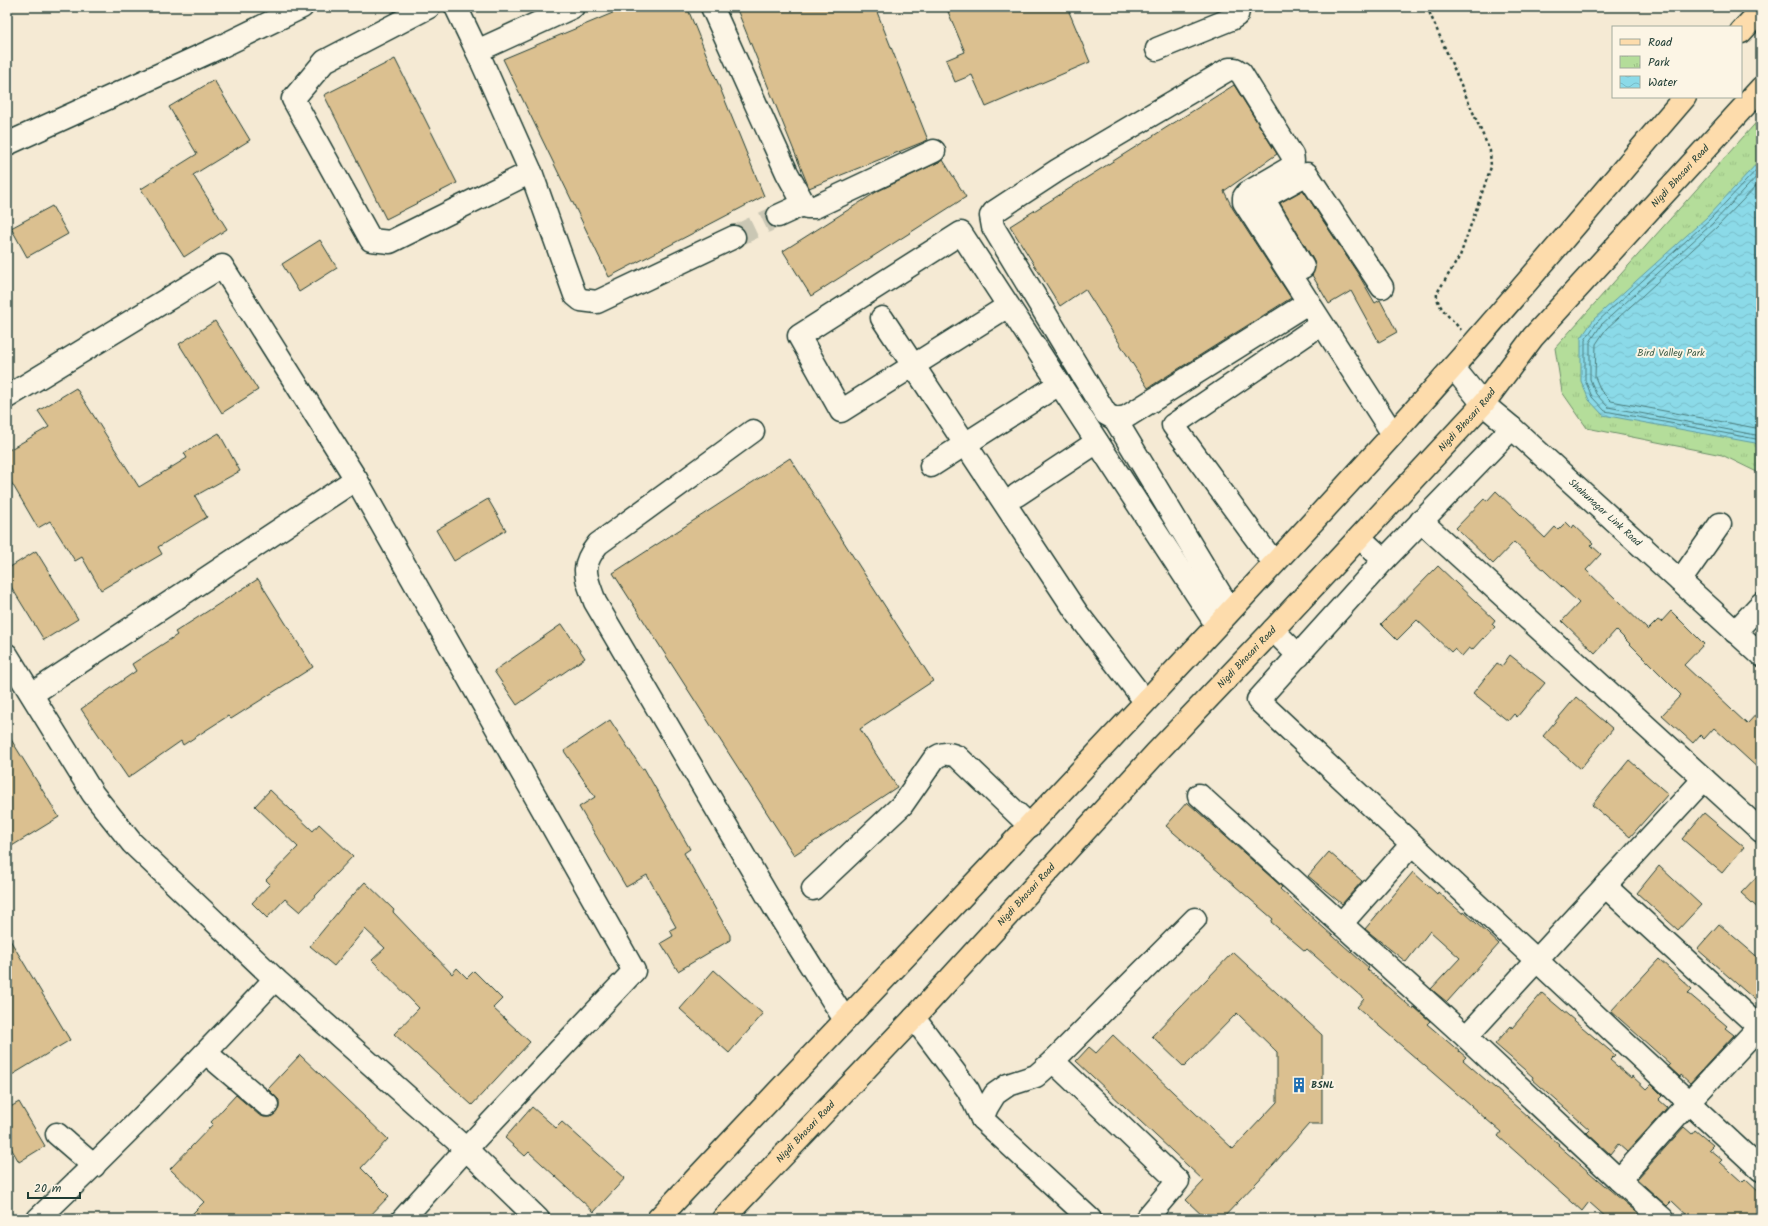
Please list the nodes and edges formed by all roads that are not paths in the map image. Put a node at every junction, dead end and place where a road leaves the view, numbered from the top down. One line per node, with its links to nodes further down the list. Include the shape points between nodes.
1 (302, 7): 13 (street)
2 (429, 7): 15 (street, via 325,61 293,99 371,240 390,242)
3 (456, 7): 10 (street)
4 (573, 7): 10 (street)
5 (712, 7): 16 (street, via 787,173)
6 (1239, 7): 9 (street, via 1237,15 1231,19)
7 (1761, 10): 8 (main road)
8 (1742, 31)
9 (1157, 49)
10 (477, 51): 15 (street)
11 (1761, 88): 28 (main road, Nigdi Bhosari Road, via 1533,337)
12 (1684, 98): 25 (main road)
13 (7, 144)
14 (934, 151): 16 (street, via 815,207 807,207)
15 (530, 172): 18 (street, via 575,295 581,300 597,302)
16 (804, 204): 17 (street)
17 (778, 216)
18 (734, 237)
19 (1382, 287): 30 (street, via 1307,174 1263,198)
20 (1309, 302): 29 (street, via 1126,417); 29 (street, via 1244,202 1247,193 1292,165 1292,155 1241,73 1229,69 1058,170 991,216 993,228 1106,414); 30 (street)
21 (1008, 306): 24 (street); 24 (street, via 961,233 799,336 841,411); 26 (street)
22 (882, 318): 24 (street)
23 (1311, 331): 42 (street, via 1173,424)
24 (913, 365): 34 (street)
25 (1453, 366): 28 (street, Shahunagar Link Road); 30 (main road)
26 (1060, 384): 33 (street); 34 (street)
27 (7, 397): 36 (street, via 222,266)
28 (1483, 404): 31 (street, Shahunagar Link Road); 40 (main road, Nigdi Bhosari Road)
29 (1115, 419): 45 (street)
30 (1398, 428): 42 (main road)
31 (1512, 428): 38 (street); 43 (street, Shahunagar Link Road)
32 (753, 431): 65 (street, via 598,544 586,564 587,578 595,602 774,907)
33 (1097, 442): 37 (street); 45 (street)
34 (965, 444): 35 (street); 52 (street, via 1077,613)
35 (931, 466)
36 (356, 479): 51 (street); 74 (street, via 634,971)
37 (1017, 495)
38 (1421, 521): 41 (street); 53 (street)
39 (1720, 524): 43 (street)
40 (1360, 538): 41 (street); 46 (main road, Nigdi Bhosari Road)
41 (1384, 560): 50 (street)
42 (1274, 562): 45 (main road)
43 (1680, 581): 47 (street, Shahunagar Link Road)
44 (1761, 604): 47 (street)
45 (1223, 617): 52 (main road)
46 (1274, 630): 50 (street); 64 (main road, Nigdi Bhosari Road, via 1156,753)
47 (1735, 632): 49 (street, Shahunagar Link Road)
48 (7, 655): 51 (street)
49 (1761, 655)
50 (1299, 656): 57 (street, via 1258,700)
51 (32, 694): 63 (street, via 93,794 132,842)
52 (1145, 701): 55 (main road)
53 (1704, 780): 56 (street); 58 (street)
54 (1199, 795): 61 (street)
55 (1030, 826): 59 (street, via 958,757 940,754 902,805); 65 (main road)
56 (1761, 831)
57 (1412, 844): 61 (street); 62 (street)
58 (1605, 886): 62 (street); 66 (street)
59 (813, 889)
60 (1195, 919): 69 (street)
61 (1341, 924): 67 (street)
62 (1537, 960): 67 (street); 70 (street)
63 (275, 979): 68 (street); 74 (street)
64 (914, 1018): 72 (street, via 968,1090); 82 (main road, Nigdi Bhosari Road)
65 (845, 1020): 81 (main road)
66 (1760, 1028): 70 (street)
67 (1466, 1037): 77 (street)
68 (206, 1053): 71 (street); 75 (street)
69 (1053, 1061): 72 (street, via 1036,1076 1008,1085 995,1094); 84 (street, via 1178,1181)
70 (1688, 1102): 76 (street); 77 (street)
71 (267, 1105)
72 (982, 1119): 83 (street)
73 (57, 1134): 75 (street)
74 (466, 1149): 79 (street); 80 (street)
75 (94, 1166): 78 (street)
76 (1761, 1170)
77 (1619, 1180): 85 (street)
78 (38, 1219)
79 (403, 1219)
80 (538, 1219)
81 (658, 1219)
82 (723, 1219)
83 (1090, 1219)
84 (1146, 1219)
85 (1663, 1219)

